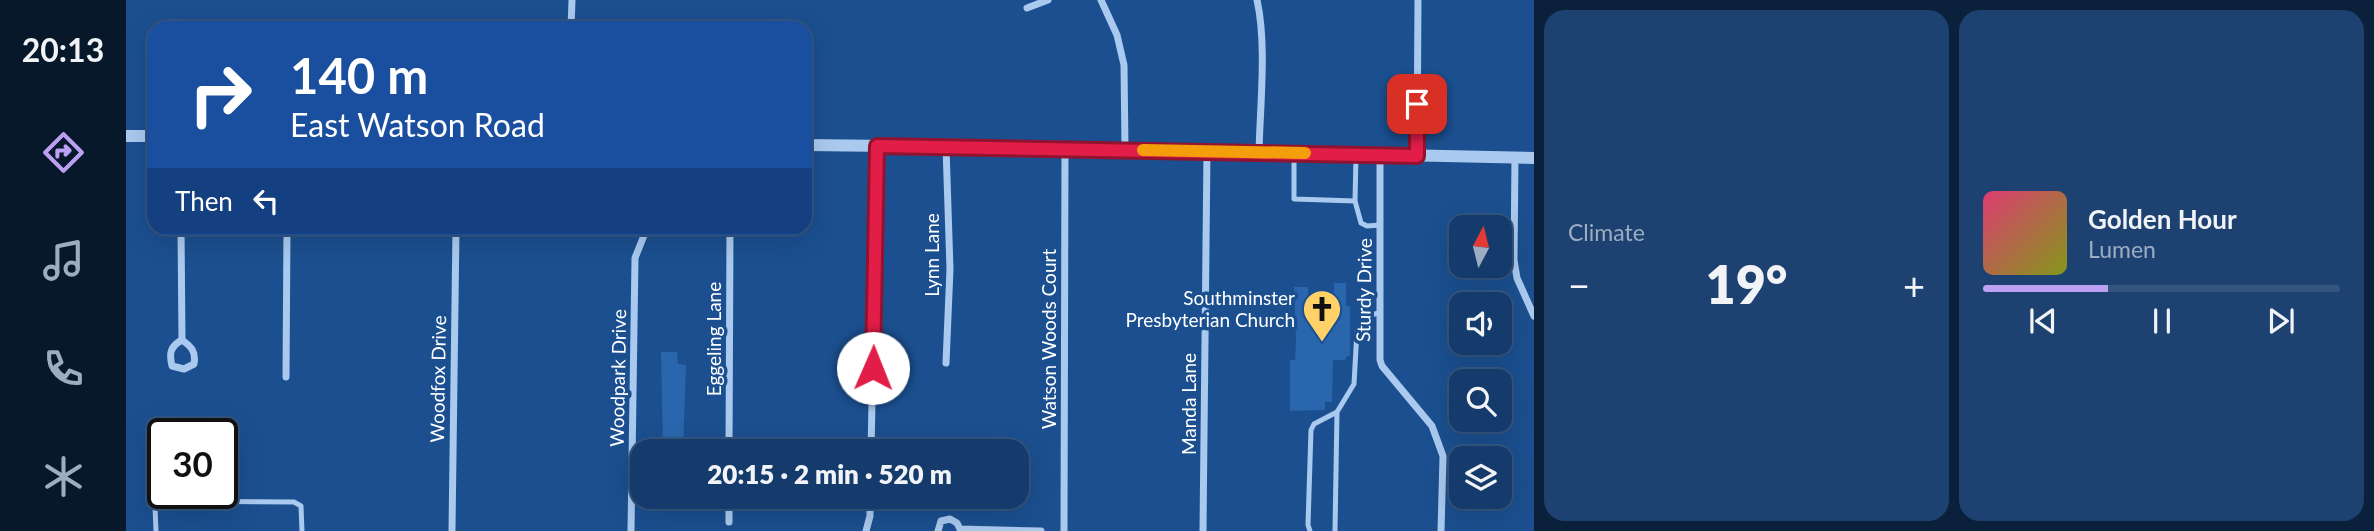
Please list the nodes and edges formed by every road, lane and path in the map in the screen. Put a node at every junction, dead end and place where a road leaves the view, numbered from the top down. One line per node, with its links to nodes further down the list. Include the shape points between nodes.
1 (572, 0): 7 (street)
2 (1048, 0): 6 (street)
3 (1101, 0): 14 (street, via 1124,65)
4 (1257, 0): 16 (street)
5 (1418, 0): 20 (street)
6 (1027, 8)
7 (571, 21)
8 (126, 136): 9 (street)
9 (147, 136)
10 (812, 145): 11 (street)
11 (877, 146): 12 (street); 37 (street)
12 (946, 147): 13 (street); 33 (street, Lynn Lane, via 950,269)
13 (1065, 148): 14 (street); 49 (street, Watson Woods Court)
14 (1125, 149): 15 (street)
15 (1206, 151): 16 (street); 50 (street, Manda Lane)
16 (1259, 152): 17 (street)
17 (1294, 153): 18 (street); 23 (lane, via 1294,199)
18 (1356, 154): 19 (street); 23 (lane)
19 (1380, 155): 20 (street); 24 (street, Sturdy Drive)
20 (1417, 156): 21 (street)
21 (1515, 157): 22 (street); 31 (street, via 1514,260)
22 (1534, 158)
23 (1355, 201): 24 (lane, via 1362,223)
24 (1380, 225): 30 (street, Sturdy Drive)
25 (181, 235): 32 (street)
26 (287, 235): 34 (street)
27 (456, 235): 44 (street, Woodfox Drive)
28 (644, 235): 45 (street, Woodpark Drive, via 635,258)
29 (730, 235): 36 (street, Eggeling Lane)
30 (1379, 313): 35 (lane, via 1367,316 1357,330 1354,384); 53 (street, Sturdy Drive, via 1382,366 1432,426 1443,456)
31 (1534, 316)
32 (182, 340)
33 (946, 363)
34 (286, 377)
35 (1337, 412): 51 (lane, via 1311,430); 52 (lane)
36 (729, 439)
37 (871, 439)
38 (729, 509): 40 (street)
39 (870, 509): 46 (street)
40 (729, 522)
41 (960, 530): 47 (street, via 950,519 941,521); 48 (street)
42 (156, 531): 43 (lane, via 155,507 160,501 294,502 301,506)
43 (302, 531)
44 (452, 531)
45 (631, 531)
46 (866, 531)
47 (938, 531)
48 (1041, 531)
49 (1064, 531)
50 (1203, 531)
51 (1310, 531)
52 (1335, 531)
53 (1441, 531)

